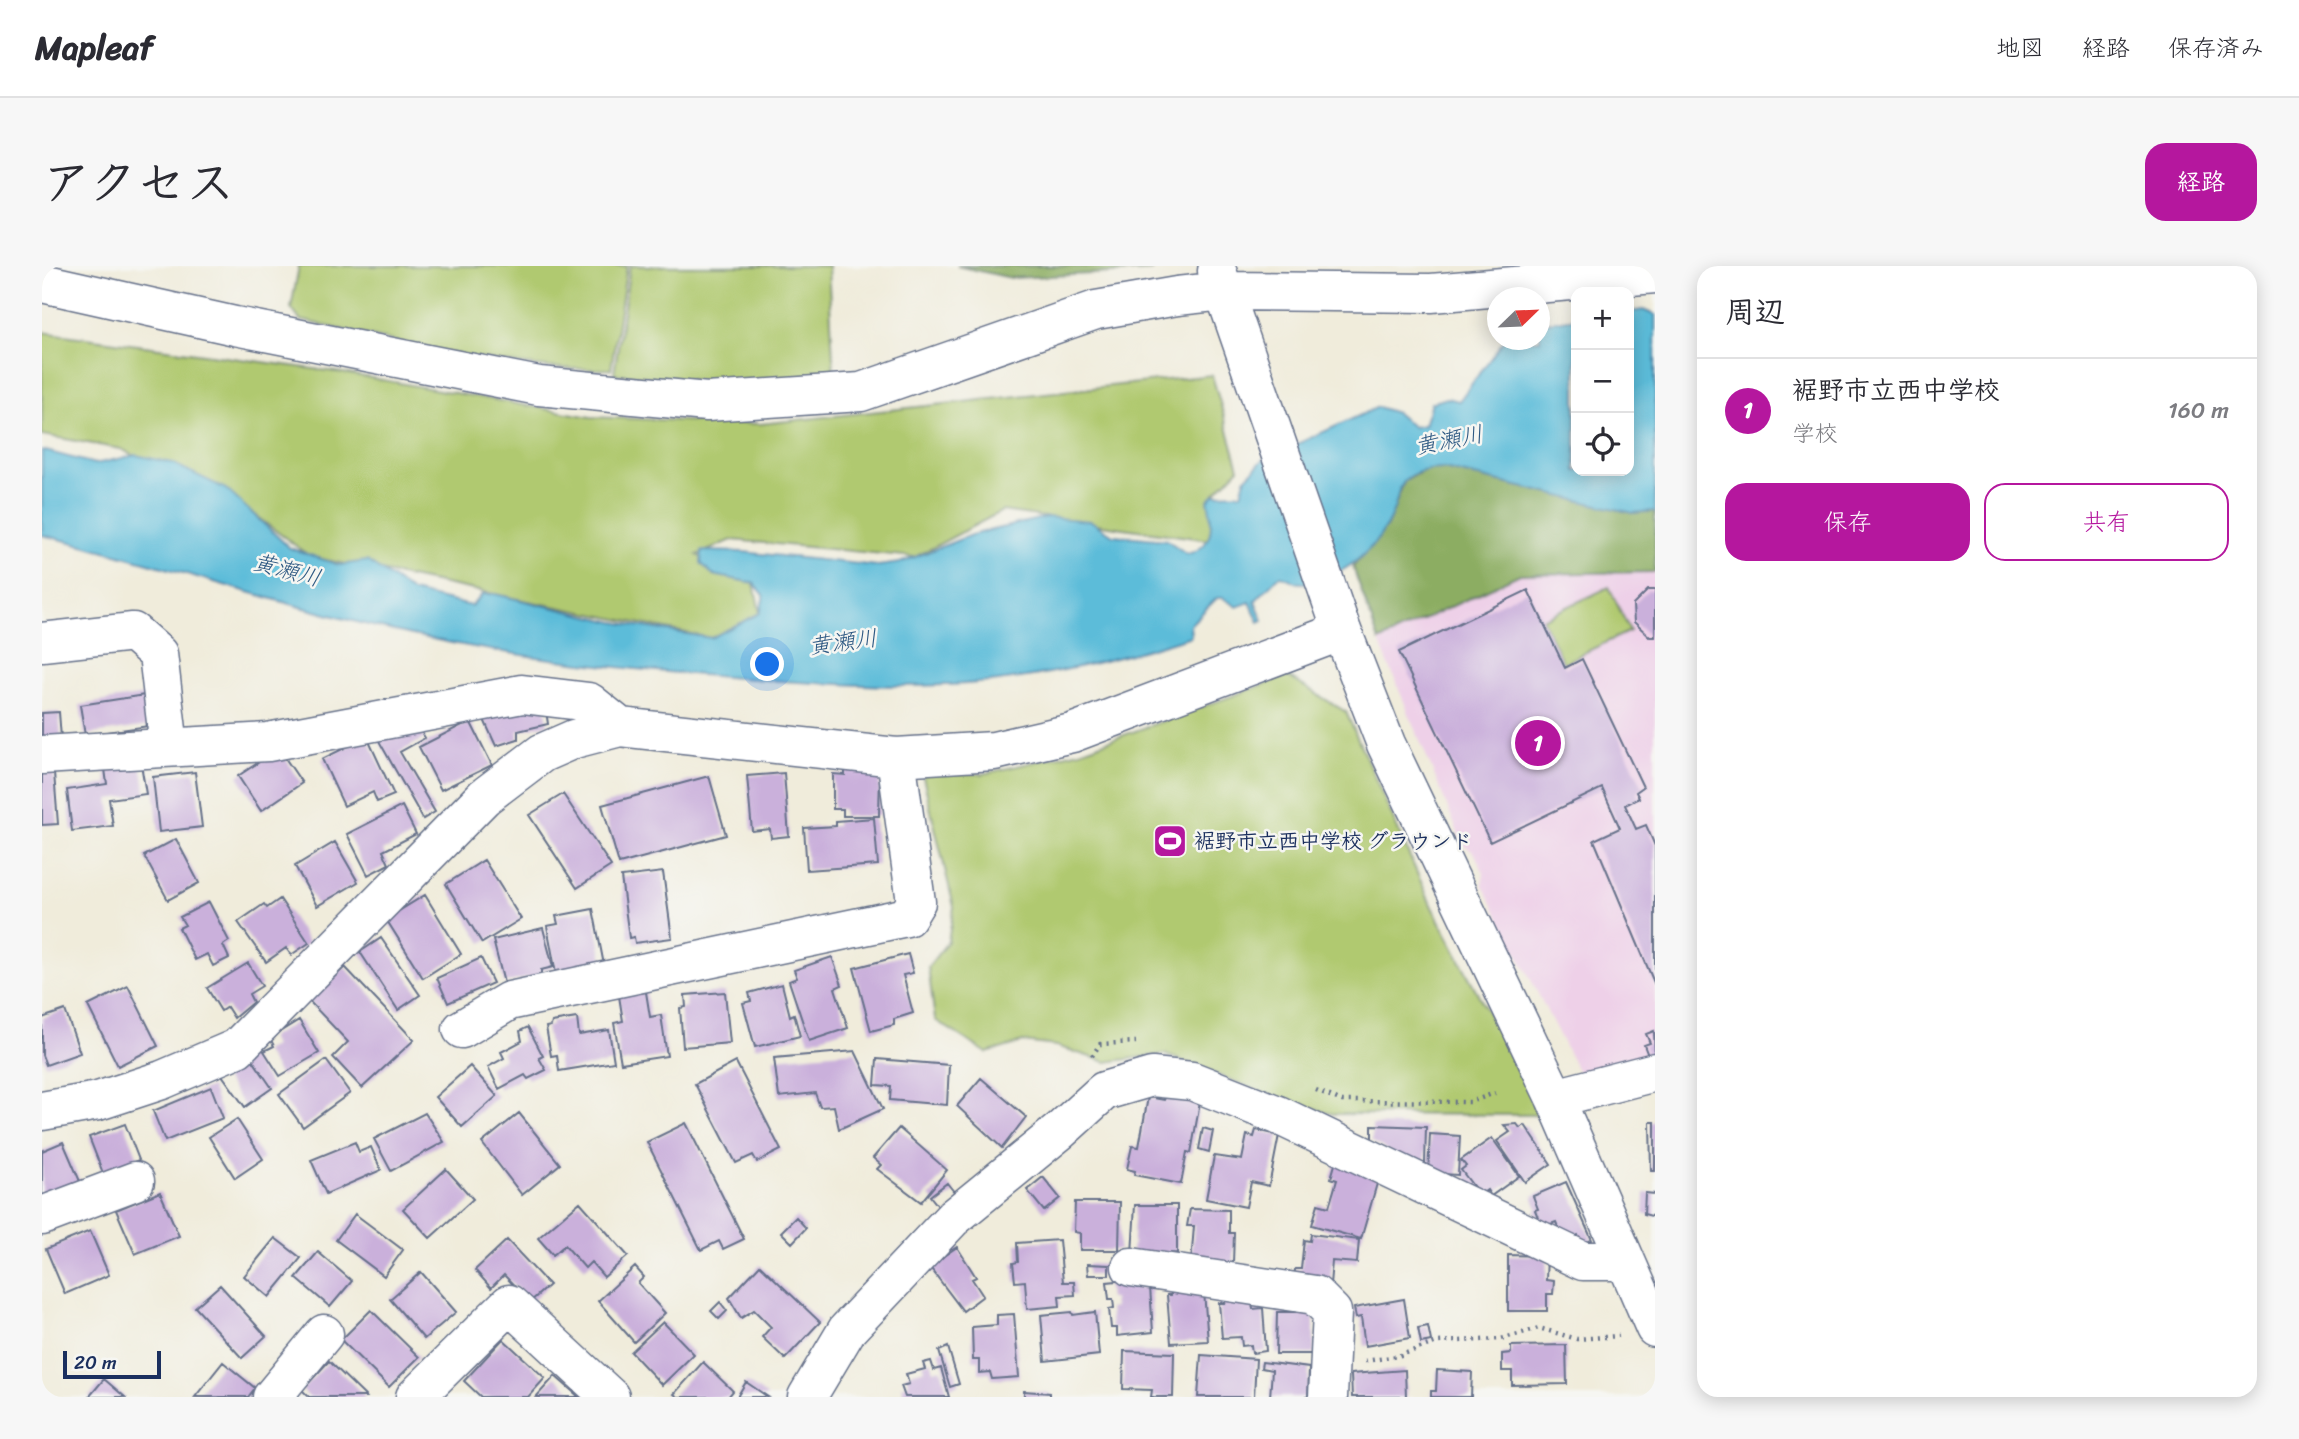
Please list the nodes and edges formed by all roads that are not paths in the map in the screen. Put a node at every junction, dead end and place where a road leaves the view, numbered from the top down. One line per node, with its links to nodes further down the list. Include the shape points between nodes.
1 (1655, 274): 2 (street, via 1432,293)
2 (1220, 279): 3 (street, via 1096,310 861,392 706,402 538,386); 4 (street)
3 (42, 283)
4 (1340, 624): 9 (street, via 1072,733 994,751); 12 (street, via 1386,744)
5 (42, 642): 7 (street, via 133,632 158,654)
6 (620, 727): 7 (street, via 589,702 522,694 268,742); 9 (street); 13 (street, via 574,738 542,753 484,797 237,1048 98,1101)
7 (169, 747): 8 (street)
8 (42, 755)
9 (896, 757): 10 (street, via 916,902 907,917 509,1001)
10 (461, 1029)
11 (1655, 1072): 12 (street)
12 (1555, 1098): 16 (street)
13 (42, 1111)
14 (135, 1181): 15 (street)
15 (42, 1216)
16 (1625, 1261): 18 (street); 24 (street, via 1583,1261 1278,1115 1192,1081 1152,1077 1104,1091 953,1218 847,1330)
17 (1131, 1267): 20 (street, via 1315,1295 1332,1312)
18 (1647, 1324)
19 (324, 1334): 21 (street)
20 (1329, 1381)
21 (272, 1397)
22 (415, 1397): 23 (street, via 509,1304)
23 (610, 1397)
24 (807, 1397)

